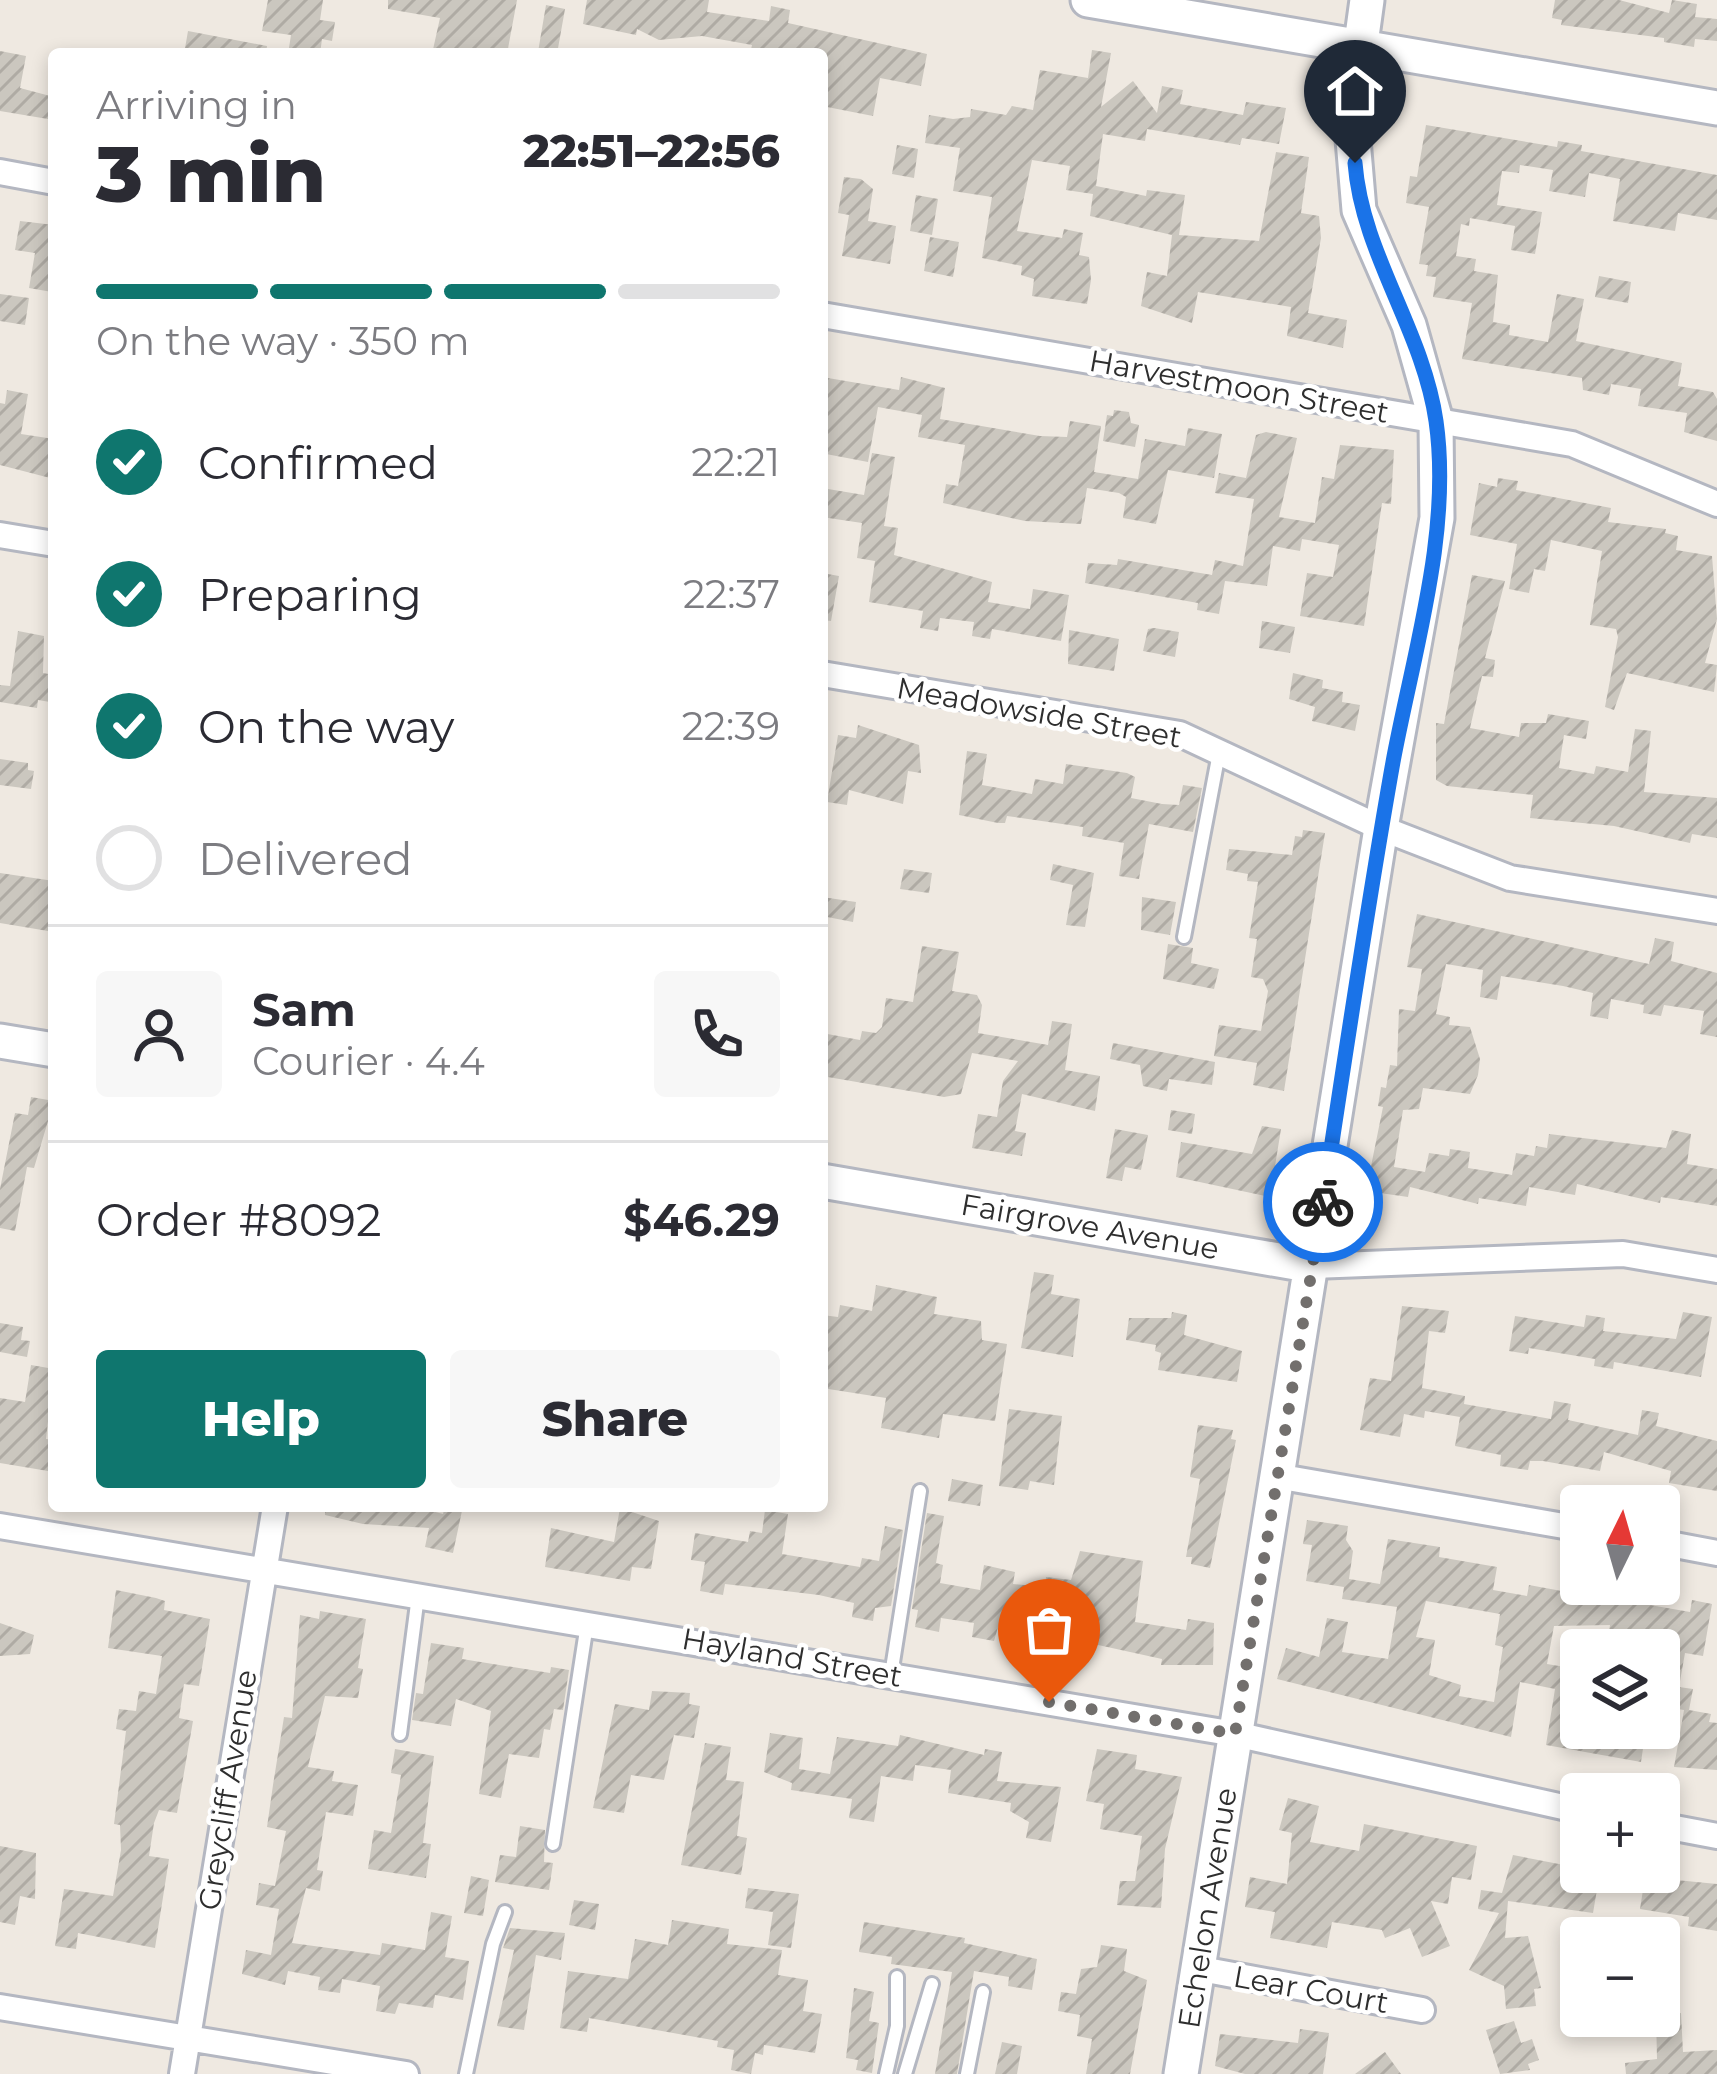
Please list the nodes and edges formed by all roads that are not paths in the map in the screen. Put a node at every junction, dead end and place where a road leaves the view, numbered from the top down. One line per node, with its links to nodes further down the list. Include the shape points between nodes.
1 (1088, 0): 3 (street)
2 (1367, 0): 3 (street, Echelon Avenue)
3 (1363, 46): 4 (street); 8 (street, Echelon Avenue, via 1351,116 1359,210 1409,326)
4 (1717, 108)
5 (0, 172): 6 (street)
6 (48, 181)
7 (828, 316): 8 (street, Harvestmoon Street)
8 (1436, 421): 9 (street, Harvestmoon Street, via 1572,444); 14 (street, Echelon Avenue, via 1437,518)
9 (1717, 504)
10 (0, 535): 11 (street)
11 (48, 543)
12 (828, 675): 13 (street, Meadowside Street, via 1180,734)
13 (1219, 752): 14 (street, Meadowside Street); 16 (lane)
14 (1381, 828): 15 (street, Meadowside Street, via 1510,878); 20 (street, Echelon Avenue)
15 (1717, 911)
16 (1184, 937)
17 (0, 1041): 18 (street)
18 (48, 1049)
19 (828, 1182): 20 (street, Fairgrove Avenue)
20 (1313, 1266): 21 (street, Fairgrove Avenue, via 1623,1254); 22 (street, Echelon Avenue)
21 (1717, 1270)
22 (1276, 1476): 25 (street); 34 (street, Echelon Avenue)
23 (920, 1491): 32 (lane)
24 (274, 1512): 29 (street, Greycliff Avenue)
25 (1560, 1525)
26 (0, 1526): 29 (street, Hayland Street)
27 (1680, 1546): 28 (street)
28 (1717, 1552)
29 (264, 1568): 30 (street, Hayland Street); 46 (street, Greycliff Avenue)
30 (418, 1594): 31 (street, Hayland Street); 33 (lane)
31 (587, 1623): 32 (street, Hayland Street); 38 (lane)
32 (891, 1675): 34 (street, Hayland Street)
33 (400, 1734)
34 (1235, 1734): 35 (street, Hayland Street); 40 (street, Echelon Avenue)
35 (1560, 1806)
36 (1680, 1829): 37 (street)
37 (1717, 1835)
38 (553, 1844)
39 (505, 1912): 49 (lane)
40 (1201, 1970): 45 (street, Lear Court); 53 (street, Echelon Avenue)
41 (896, 1977): 50 (lane, via 897,2026)
42 (932, 1984): 51 (lane)
43 (983, 1992): 52 (lane)
44 (0, 2007): 46 (street)
45 (1422, 2010)
46 (188, 2039): 47 (street, Greycliff Avenue); 48 (street)
47 (182, 2074)
48 (406, 2074)
49 (466, 2074)
50 (886, 2074)
51 (905, 2074)
52 (968, 2074)
53 (1181, 2074)

